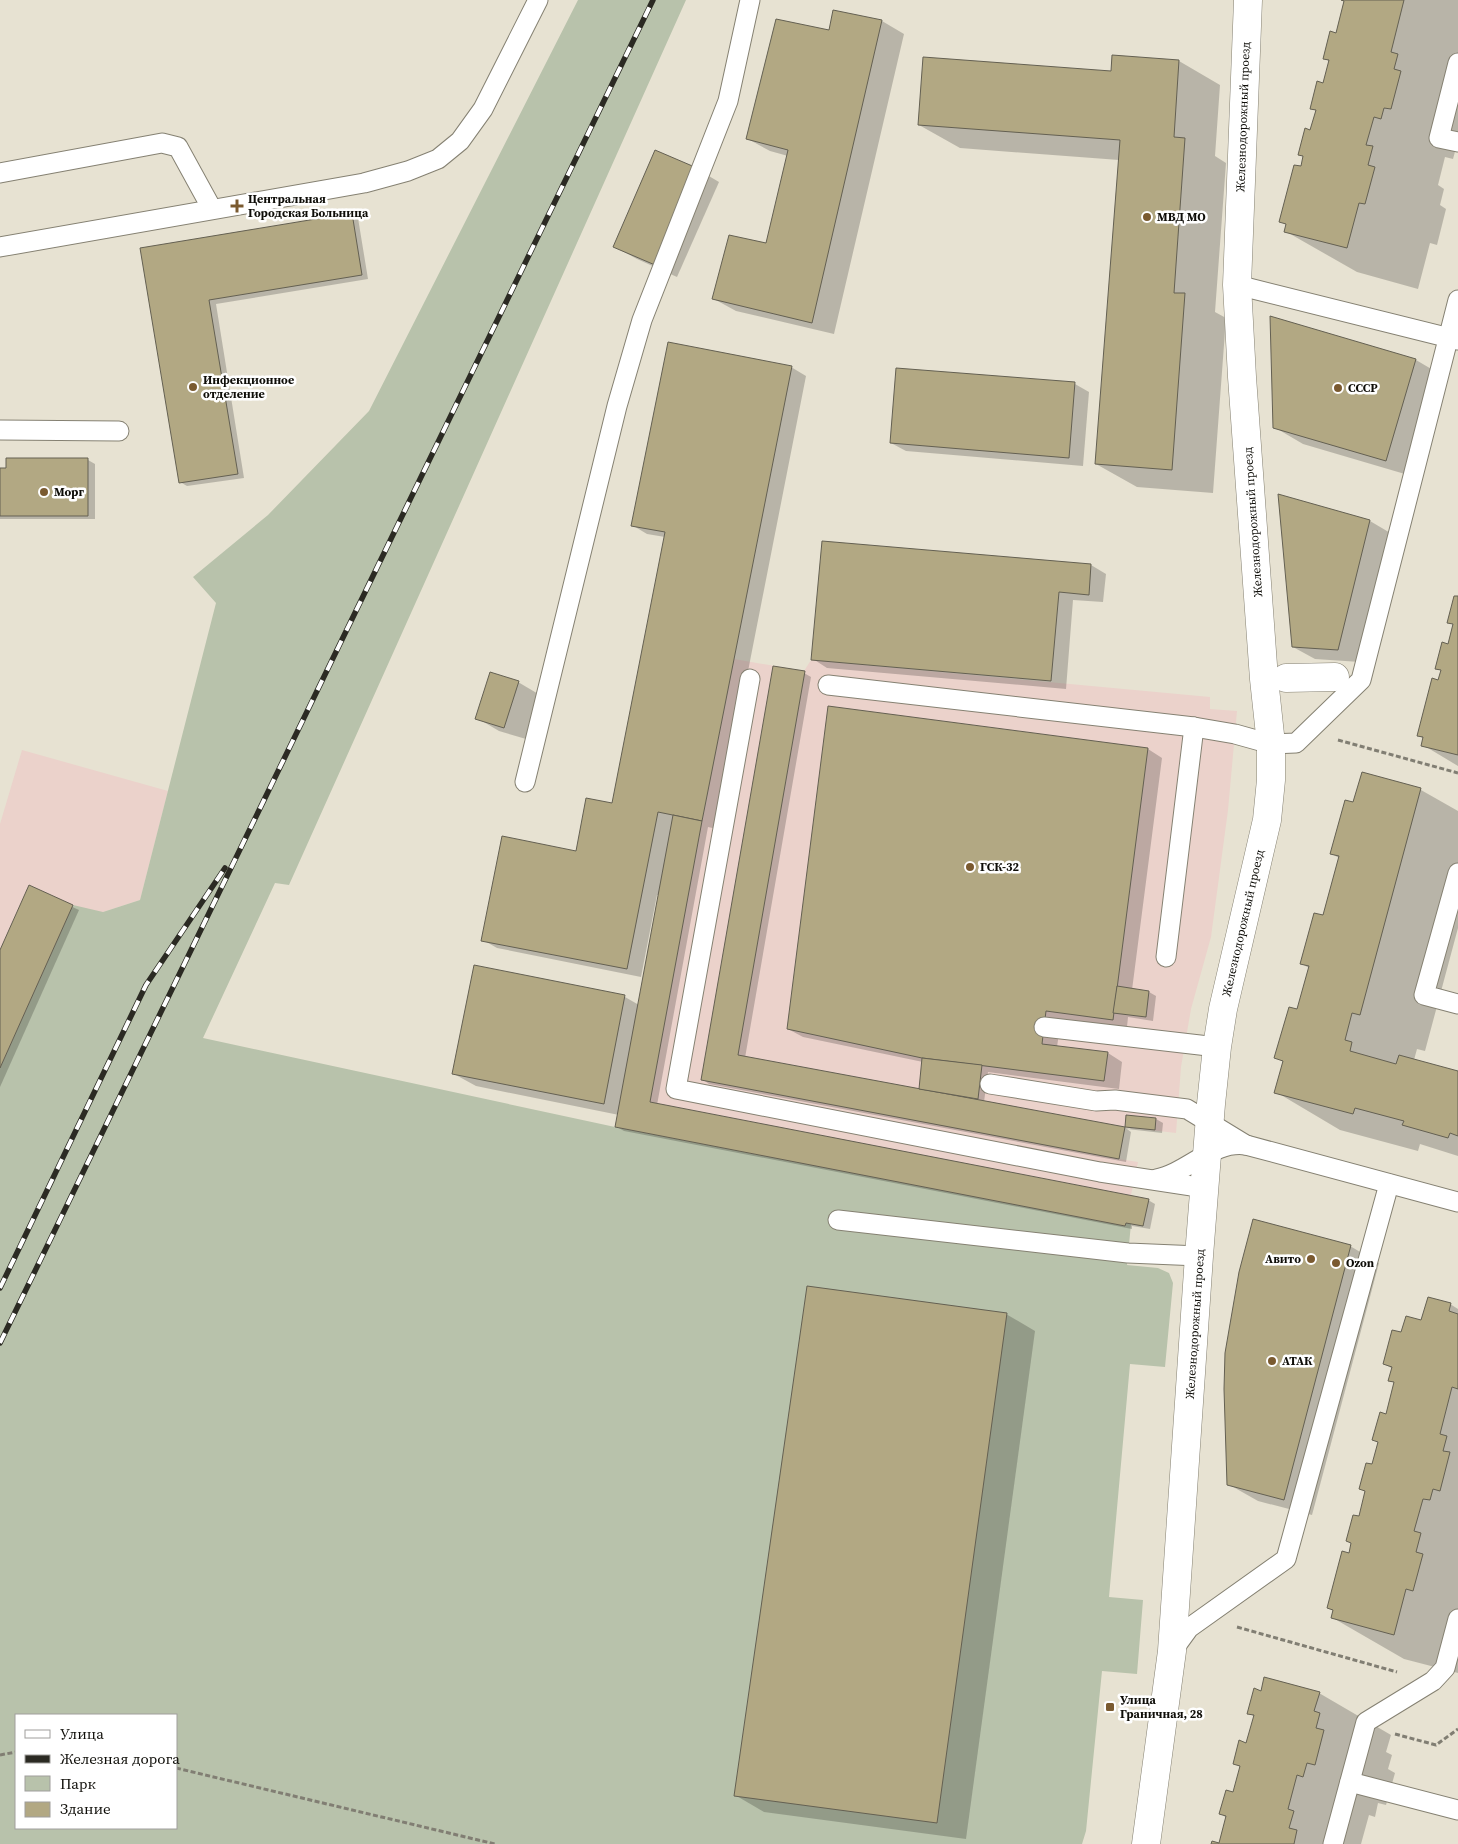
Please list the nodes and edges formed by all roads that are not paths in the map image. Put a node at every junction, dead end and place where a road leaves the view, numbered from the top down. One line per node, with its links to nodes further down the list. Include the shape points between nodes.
1 (538, 0): 7 (lane, via 483,109 460,141 438,159 364,183)
2 (750, 0): 20 (lane, via 728,101 642,320 617,406)
3 (1248, 0): 9 (street, Железнодорожный проезд)
4 (1458, 63): 5 (lane, via 1439,138)
5 (1458, 142)
6 (0, 173): 7 (lane, via 162,143 178,147)
7 (212, 209): 8 (lane)
8 (0, 247)
9 (1237, 285): 11 (lane); 19 (street, Железнодорожный проезд)
10 (1458, 300): 11 (lane)
11 (1453, 339): 19 (lane, via 1361,680 1296,743)
12 (0, 430): 13 (lane)
13 (119, 431)
14 (1335, 677): 15 (street)
15 (1286, 678)
16 (750, 679): 30 (lane, via 676,1089)
17 (828, 685): 18 (lane)
18 (1194, 727): 19 (lane); 22 (lane)
19 (1271, 744): 25 (street, Железнодорожный проезд, via 1266,820)
20 (525, 782)
21 (1458, 873): 23 (lane, via 1424,995)
22 (1166, 957)
23 (1458, 1004)
24 (1044, 1026): 25 (lane)
25 (1217, 1047): 27 (street, Железнодорожный проезд)
26 (990, 1084): 27 (lane, via 1096,1100 1187,1109)
27 (1209, 1122): 28 (lane); 29 (street, Железнодорожный проезд)
28 (1246, 1145): 29 (lane, via 1228,1144); 31 (lane)
29 (1207, 1155): 30 (lane, via 1166,1177); 32 (street, Железнодорожный проезд)
30 (1146, 1179): 32 (lane)
31 (1389, 1184): 33 (lane); 37 (lane, via 1286,1559 1189,1628)
32 (1205, 1188): 35 (street, Железнодорожный проезд)
33 (1458, 1202)
34 (838, 1220): 35 (lane, via 1128,1253)
35 (1199, 1256): 37 (street, Железнодорожный проезд)
36 (1458, 1619): 38 (lane)
37 (1172, 1651): 41 (street, Железнодорожный проезд)
38 (1445, 1674): 39 (lane, via 1366,1722)
39 (1350, 1782): 40 (lane); 42 (lane)
40 (1458, 1810)
41 (1146, 1844)
42 (1333, 1844)

